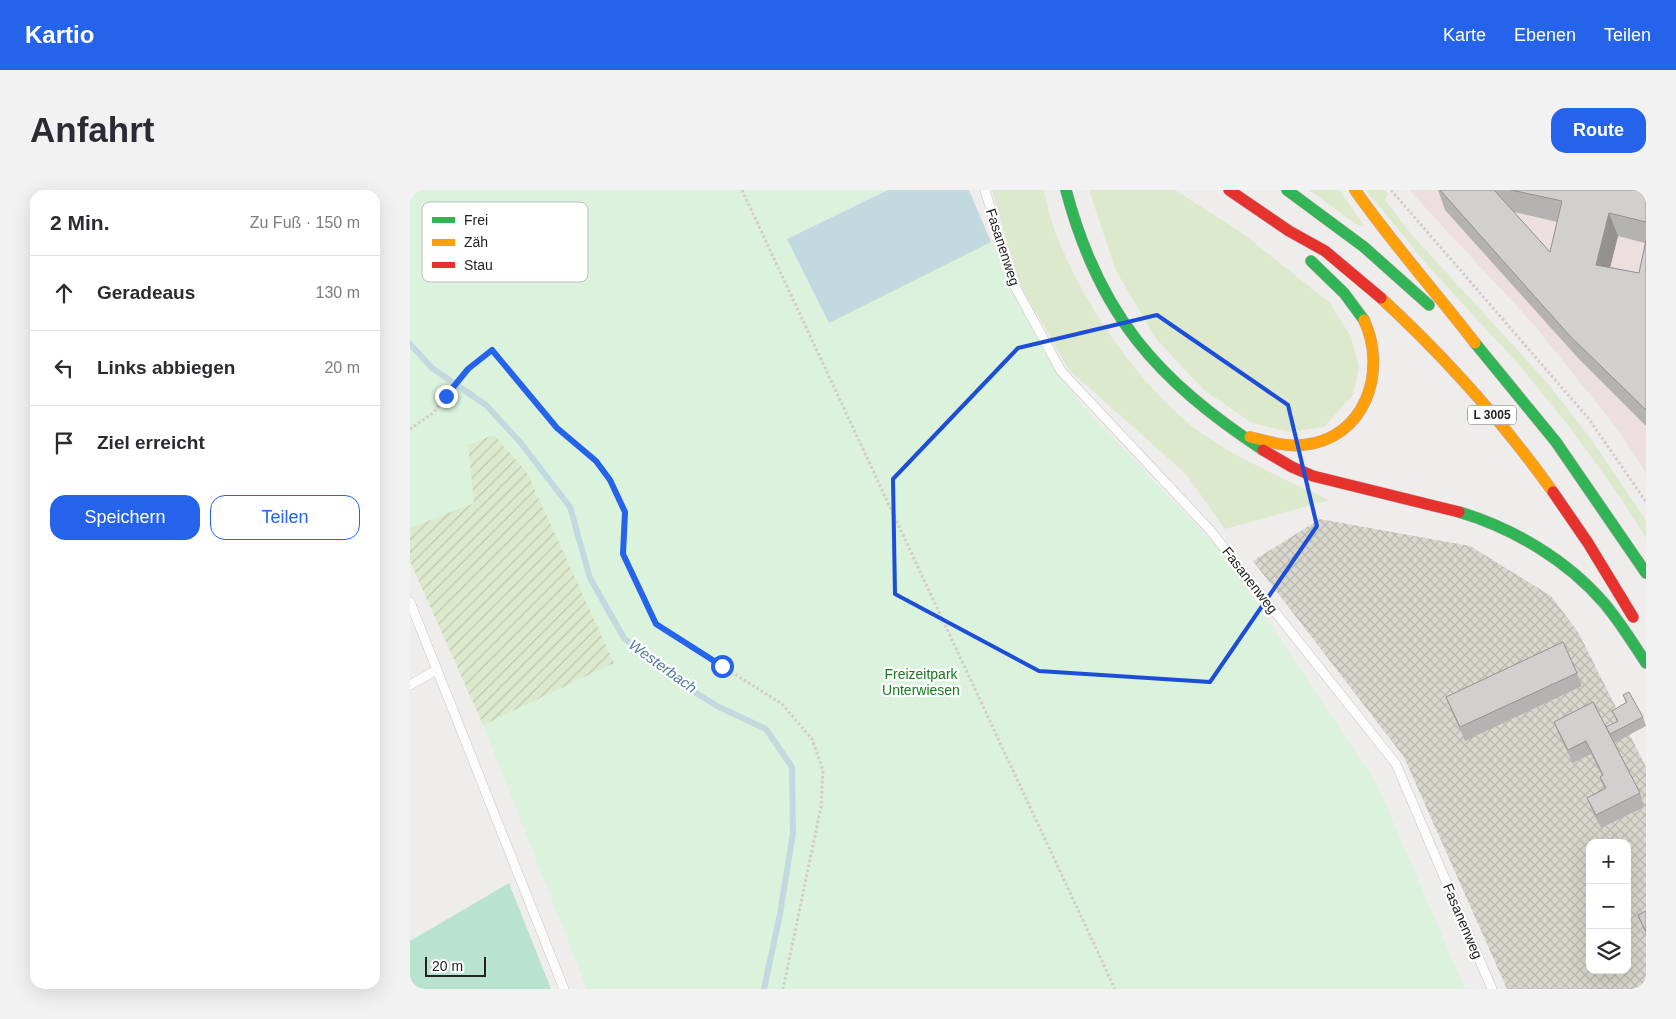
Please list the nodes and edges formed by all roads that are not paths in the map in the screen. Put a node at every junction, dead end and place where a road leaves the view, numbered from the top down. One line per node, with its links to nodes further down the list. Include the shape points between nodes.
1 (985, 190): 16 (lane, Fasanenweg, via 1012,281 1061,371 1210,530 1396,764)
2 (1066, 190): 8 (highway, via 1084,251 1124,326 1154,364 1182,392)
3 (1229, 190): 6 (highway, L 3005)
4 (1287, 190): 7 (highway, L 3005, via 1364,247)
5 (1354, 190): 7 (highway)
6 (1290, 232): 8 (highway, via 1309,260 1343,292 1369,330 1376,363 1373,384 1360,412 1350,424 1321,442 1286,444); 11 (highway, L 3005, via 1324,251 1363,282 1416,330 1468,386 1536,467 1588,543)
7 (1482, 352): 9 (highway, L 3005, via 1556,442)
8 (1238, 433): 12 (highway, via 1277,461 1313,476 1450,509 1503,529 1559,563 1601,600)
9 (1646, 573)
10 (410, 602): 13 (lane)
11 (1642, 634)
12 (1646, 663)
13 (436, 670): 14 (lane); 15 (lane)
14 (410, 685)
15 (564, 989)
16 (1492, 989)

